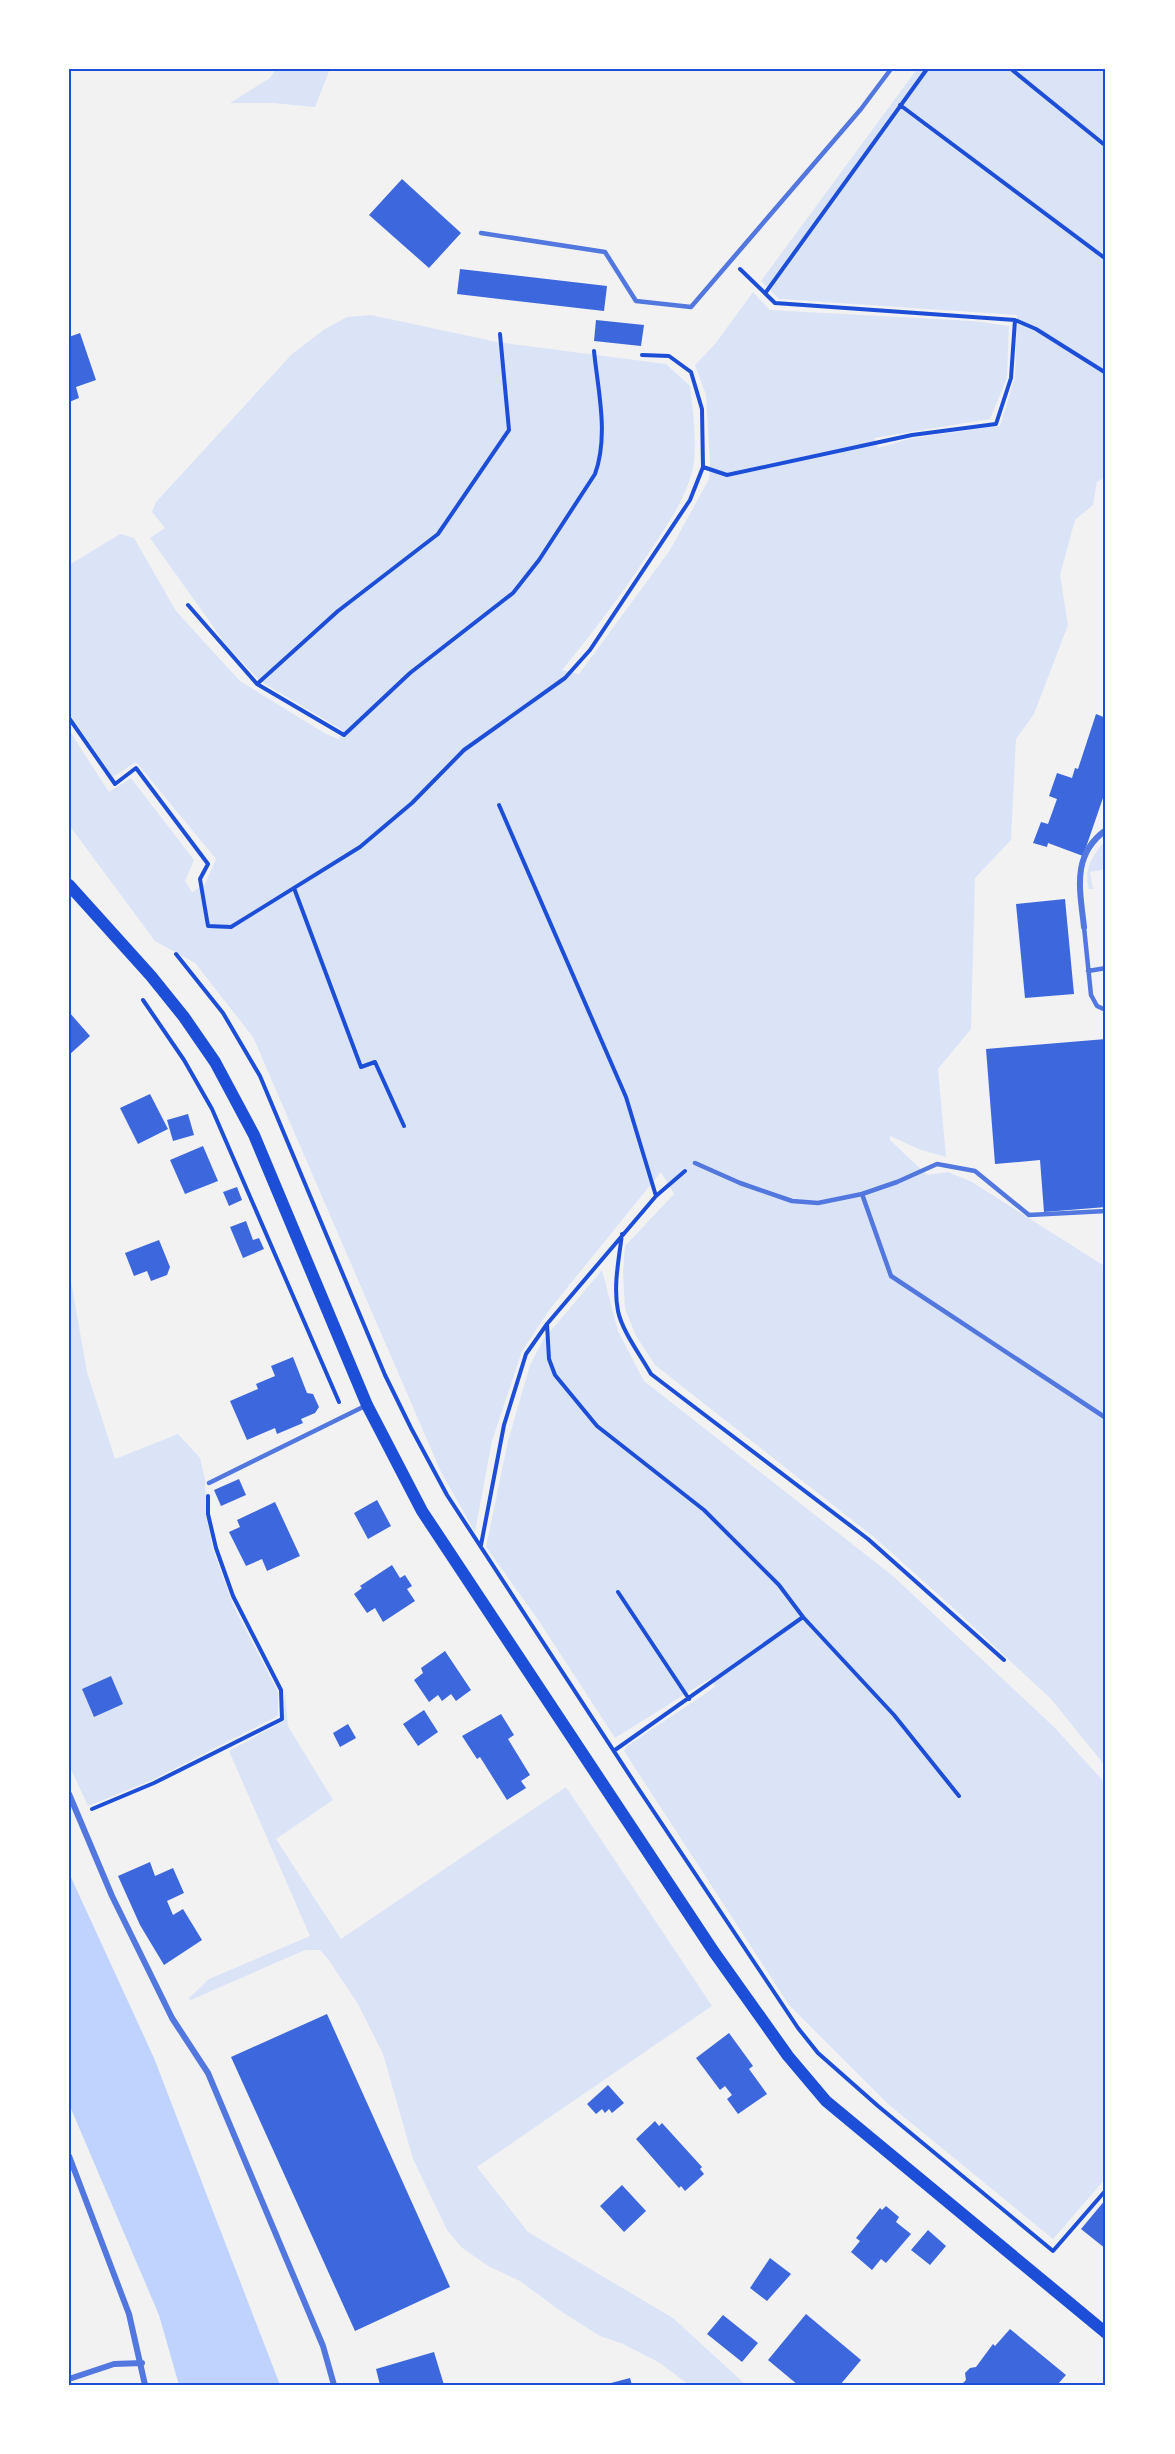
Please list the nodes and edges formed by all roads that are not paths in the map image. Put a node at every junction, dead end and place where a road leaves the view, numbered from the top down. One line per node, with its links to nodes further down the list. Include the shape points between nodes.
1 (891, 69): 2 (lane, via 691,306 636,301 605,252)
2 (481, 233)
3 (1106, 830): 5 (street, via 1094,839 1079,870)
4 (69, 885): 12 (main road, via 151,976 215,1062 254,1135)
5 (1084, 927): 7 (lane)
6 (1106, 968): 7 (lane)
7 (1088, 971): 8 (lane, via 1091,995 1097,1006)
8 (1106, 1010)
9 (695, 1163): 10 (lane, via 792,1202 818,1203)
10 (862, 1194): 11 (lane, via 937,1164 975,1171 1029,1215); 13 (lane, via 891,1276)
11 (1106, 1211)
12 (367, 1405): 14 (lane); 17 (main road, via 422,1511 788,2056 826,2101)
13 (1106, 1418)
14 (209, 1483)
15 (69, 1794): 21 (street, via 112,1896 172,2018 208,2073 323,2346)
16 (69, 2156): 18 (street, via 129,2314)
17 (1106, 2333)
18 (142, 2363): 19 (street, via 114,2364); 20 (street)
19 (69, 2379)
20 (145, 2385)
21 (334, 2385)

